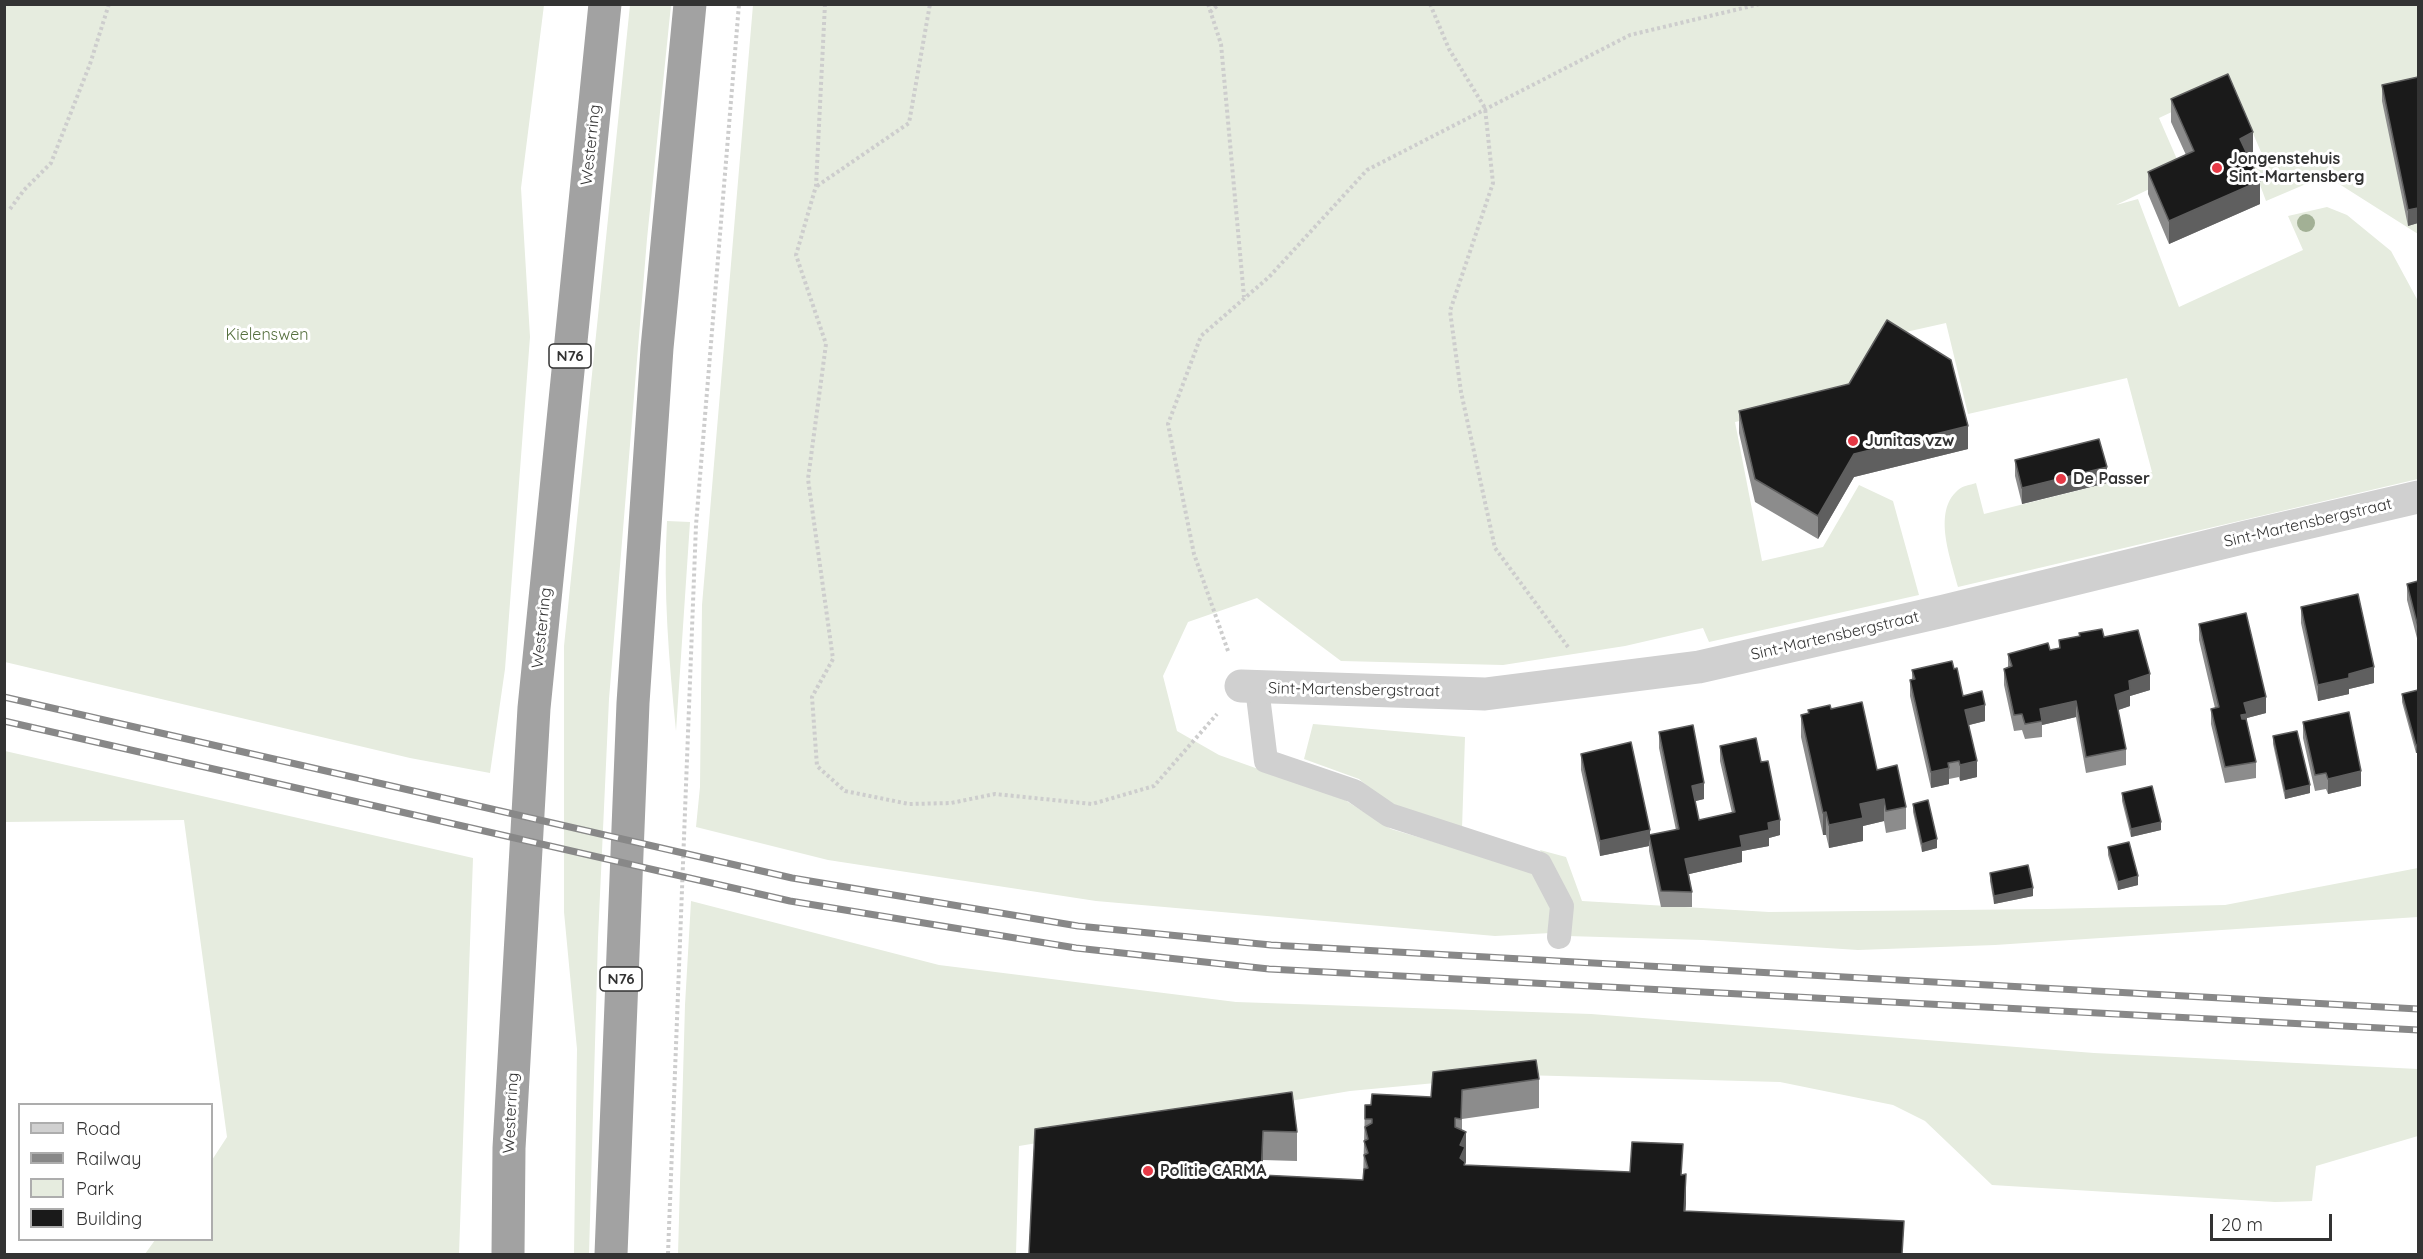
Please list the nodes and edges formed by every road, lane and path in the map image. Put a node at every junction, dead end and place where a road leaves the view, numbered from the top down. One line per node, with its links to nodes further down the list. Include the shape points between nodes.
1 (109, 4): 14 (path, via 51,163)
2 (605, 4): 22 (highway, Westerring / N76, via 534,708 509,1148)
3 (690, 4): 23 (highway, N76, via 657,348 634,691)
4 (739, 4): 24 (path, via 696,525)
5 (825, 4): 13 (path)
6 (930, 4): 13 (path, via 909,123)
7 (1208, 4): 11 (path)
8 (1219, 4): 11 (path)
9 (1430, 4): 12 (path, via 1449,49)
10 (1760, 4): 12 (path, via 1630,35)
11 (1210, 12): 15 (path, via 1221,44)
12 (1485, 108): 15 (path, via 1367,170); 18 (path, via 1493,183 1450,311 1461,392 1495,548)
13 (816, 186): 20 (path, via 796,255 826,344 808,479 833,658 812,697 817,766 845,791 909,804 951,803 995,794 1092,804 1154,786)
14 (10, 209)
15 (1244, 298): 17 (path, via 1201,336 1168,424 1194,554)
16 (2418, 497): 18 (street, Sint-Martensbergstraat, via 1699,667)
17 (1217, 620)
18 (1593, 681): 19 (street, Sint-Martensbergstraat, via 1485,693)
19 (1249, 687): 21 (lane, via 1266,761 1354,791 1389,815 1540,864 1562,906)
20 (1201, 732)
21 (1559, 937)
22 (508, 1254)
23 (611, 1254)
24 (668, 1254)

